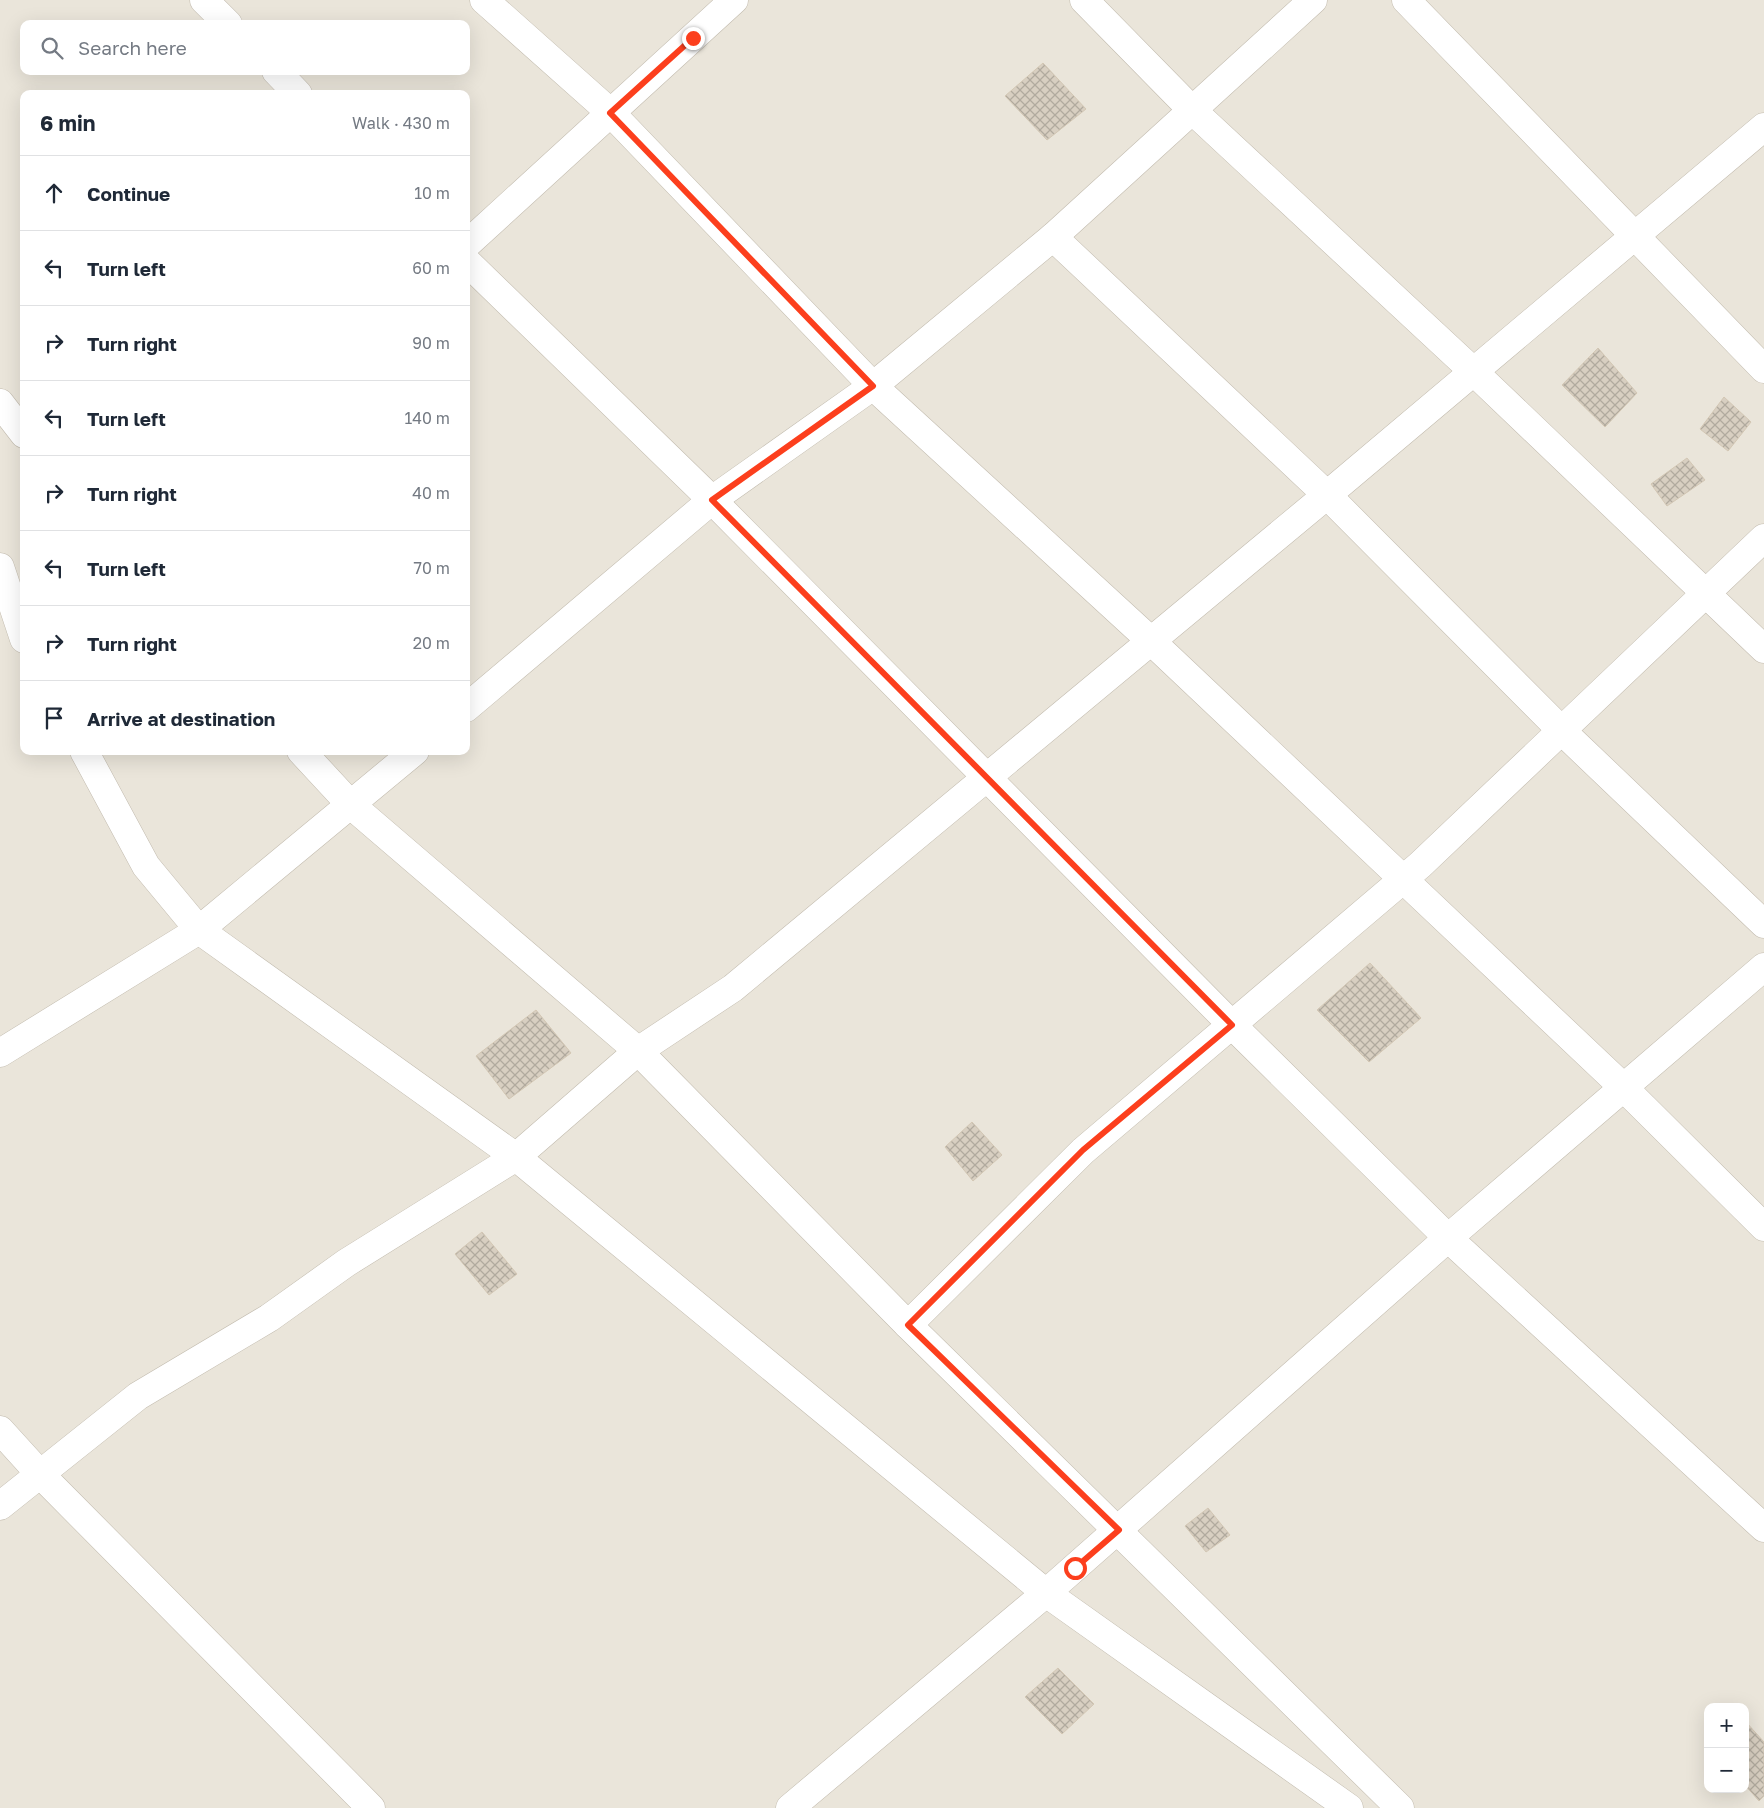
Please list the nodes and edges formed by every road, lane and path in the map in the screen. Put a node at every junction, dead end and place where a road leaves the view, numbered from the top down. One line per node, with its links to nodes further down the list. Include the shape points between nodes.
1 (204, 0): 7 (street)
2 (484, 0): 11 (street)
3 (734, 0): 11 (street)
4 (1084, 0): 10 (street)
5 (1312, 0): 10 (street)
6 (1406, 0): 13 (street)
7 (224, 20)
8 (280, 75): 9 (street)
9 (294, 90)
10 (1192, 110): 14 (street); 18 (street)
11 (610, 113): 15 (street); 19 (street)
12 (1764, 127): 13 (street)
13 (1636, 236): 17 (street); 18 (street)
14 (1053, 237): 19 (street); 22 (street)
15 (470, 241)
16 (470, 265): 23 (street)
17 (1764, 368)
18 (1473, 371): 22 (street); 26 (street)
19 (873, 386): 23 (street); 28 (street)
20 (0, 404): 21 (street)
21 (20, 429)
22 (1327, 496): 28 (street); 31 (street)
23 (712, 500): 30 (street); 35 (street)
24 (1764, 538): 26 (street)
25 (0, 567): 27 (street)
26 (1707, 593): 29 (street); 31 (street)
27 (17, 637)
28 (1150, 640): 35 (street); 37 (street)
29 (1764, 649)
30 (470, 705)
31 (1562, 731): 37 (street); 38 (street)
32 (86, 755): 39 (street, via 146,866)
33 (305, 755): 36 (street)
34 (410, 755): 36 (street)
35 (986, 778): 41 (street); 42 (street, via 733,988)
36 (351, 805): 39 (street); 42 (street)
37 (1403, 879): 41 (street); 44 (street)
38 (1764, 924)
39 (199, 930): 43 (street); 45 (street)
40 (1764, 967): 44 (street)
41 (1232, 1025): 47 (street); 48 (street, via 1083,1150)
42 (638, 1051): 45 (street); 48 (street)
43 (0, 1053)
44 (1623, 1088): 46 (street); 47 (street)
45 (516, 1157): 50 (street, via 346,1263 269,1318 138,1396); 54 (street)
46 (1764, 1226)
47 (1448, 1238): 52 (street); 53 (street)
48 (908, 1325): 53 (street)
49 (0, 1430): 50 (street)
50 (40, 1474): 51 (street); 55 (street)
51 (0, 1506)
52 (1764, 1528)
53 (1119, 1530): 54 (street); 58 (street)
54 (1046, 1593): 56 (street); 57 (street)
55 (371, 1808)
56 (790, 1808)
57 (1349, 1808)
58 (1400, 1808)

